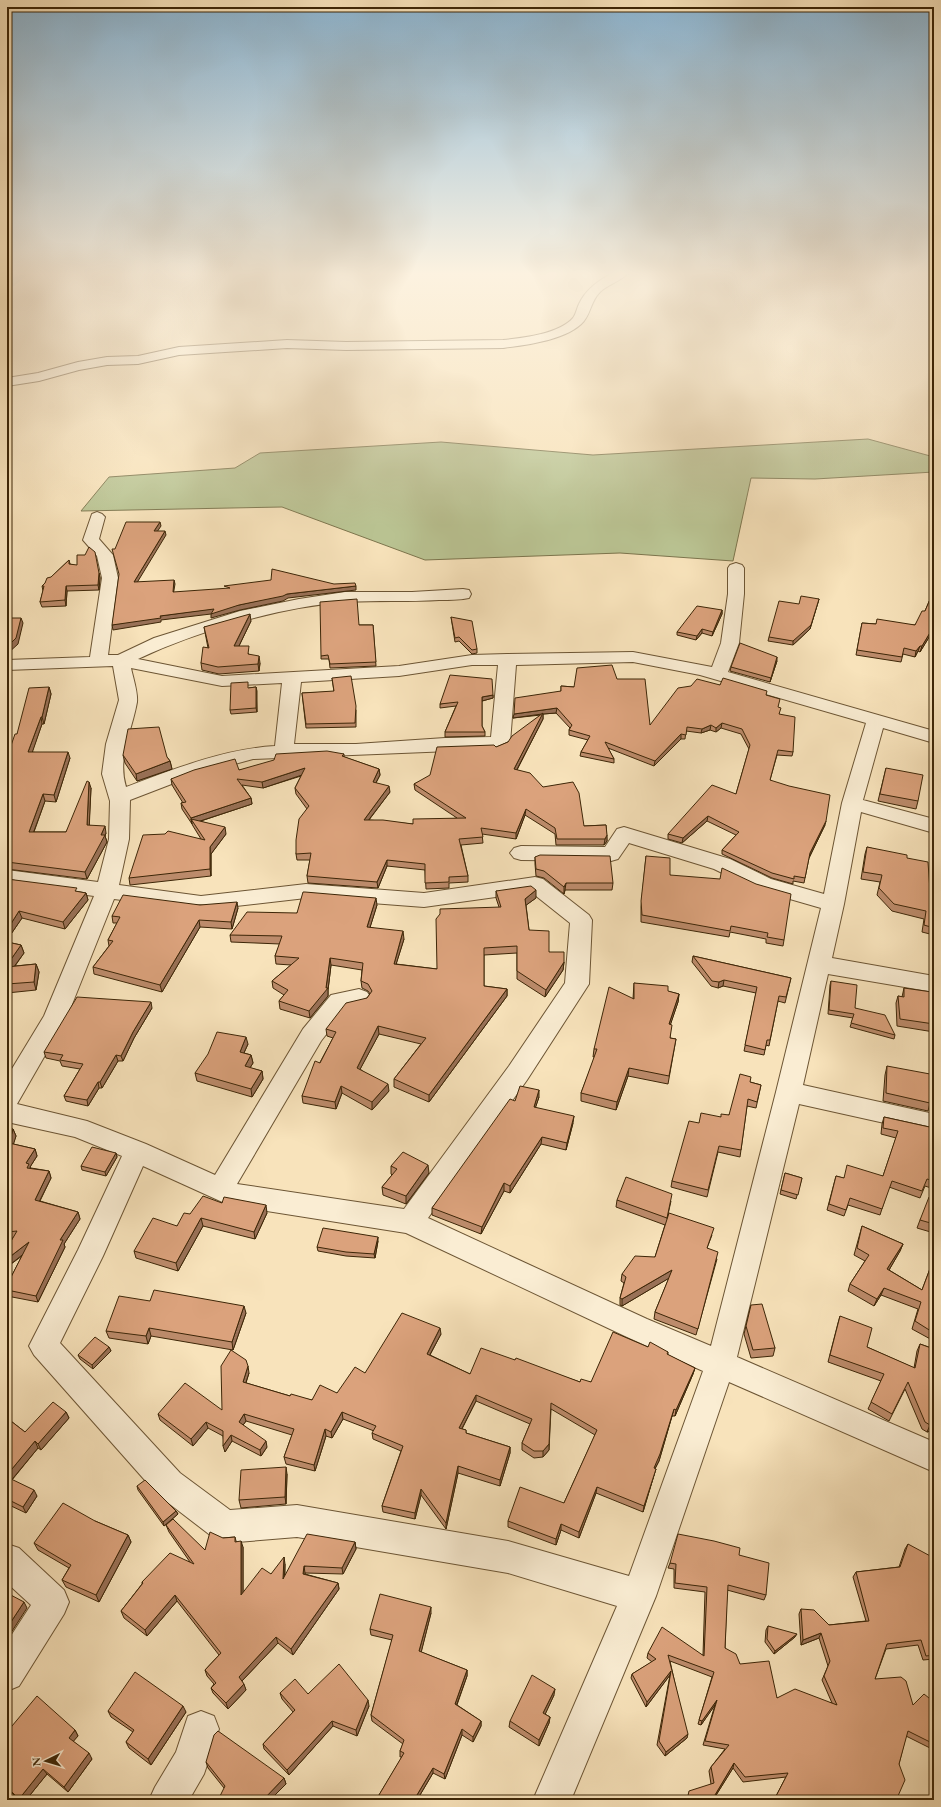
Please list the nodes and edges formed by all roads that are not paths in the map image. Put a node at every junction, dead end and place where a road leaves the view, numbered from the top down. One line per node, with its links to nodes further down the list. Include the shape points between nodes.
1 (150, 357): 2 (street, via 92,363 39,377)
2 (7, 382)
3 (97, 517): 8 (street, via 91,540 105,555 110,578)
4 (736, 568): 10 (street, via 736,594 730,643)
5 (463, 594): 6 (street, via 345,597 299,604 246,615 182,635)
6 (121, 660): 8 (street); 11 (street, via 222,681); 15 (street, via 128,700 116,744 112,774)
7 (507, 660): 10 (street, via 633,657); 11 (street, via 472,660 399,671); 14 (street, via 500,743)
8 (98, 661): 9 (street)
9 (7, 665)
10 (718, 675): 12 (street)
11 (292, 677): 14 (street)
12 (876, 721): 13 (street); 16 (street)
13 (934, 737)
14 (284, 751): 15 (street, via 252,753 188,771)
15 (119, 797): 20 (street, via 119,839)
16 (852, 803): 17 (street); 21 (street)
17 (934, 826)
18 (7, 877): 20 (street)
19 (535, 884): 20 (street, via 424,900 306,891 201,903); 21 (street, via 518,848 611,854 624,834 722,864 763,884); 31 (street, via 581,920 577,984 518,1073)
20 (107, 890): 26 (street, via 55,1017)
21 (833, 904): 22 (street)
22 (819, 964): 23 (street); 25 (street)
23 (934, 984)
24 (359, 998): 30 (street, via 339,1000 312,1034)
25 (789, 1092): 28 (street); 32 (street)
26 (7, 1099)
27 (7, 1112): 29 (street, via 78,1128)
28 (934, 1124)
29 (137, 1151): 30 (street); 35 (street, via 44,1346 169,1484 225,1527 297,1521 508,1557)
30 (220, 1190): 31 (street, via 229,1194)
31 (410, 1222): 32 (street, via 586,1305)
32 (721, 1363): 33 (street); 35 (street)
33 (934, 1457)
34 (7, 1560): 36 (street, via 52,1602)
35 (639, 1596): 39 (street)
36 (7, 1674)
37 (202, 1729): 38 (street, via 191,1761)
38 (168, 1800)
39 (552, 1800)

